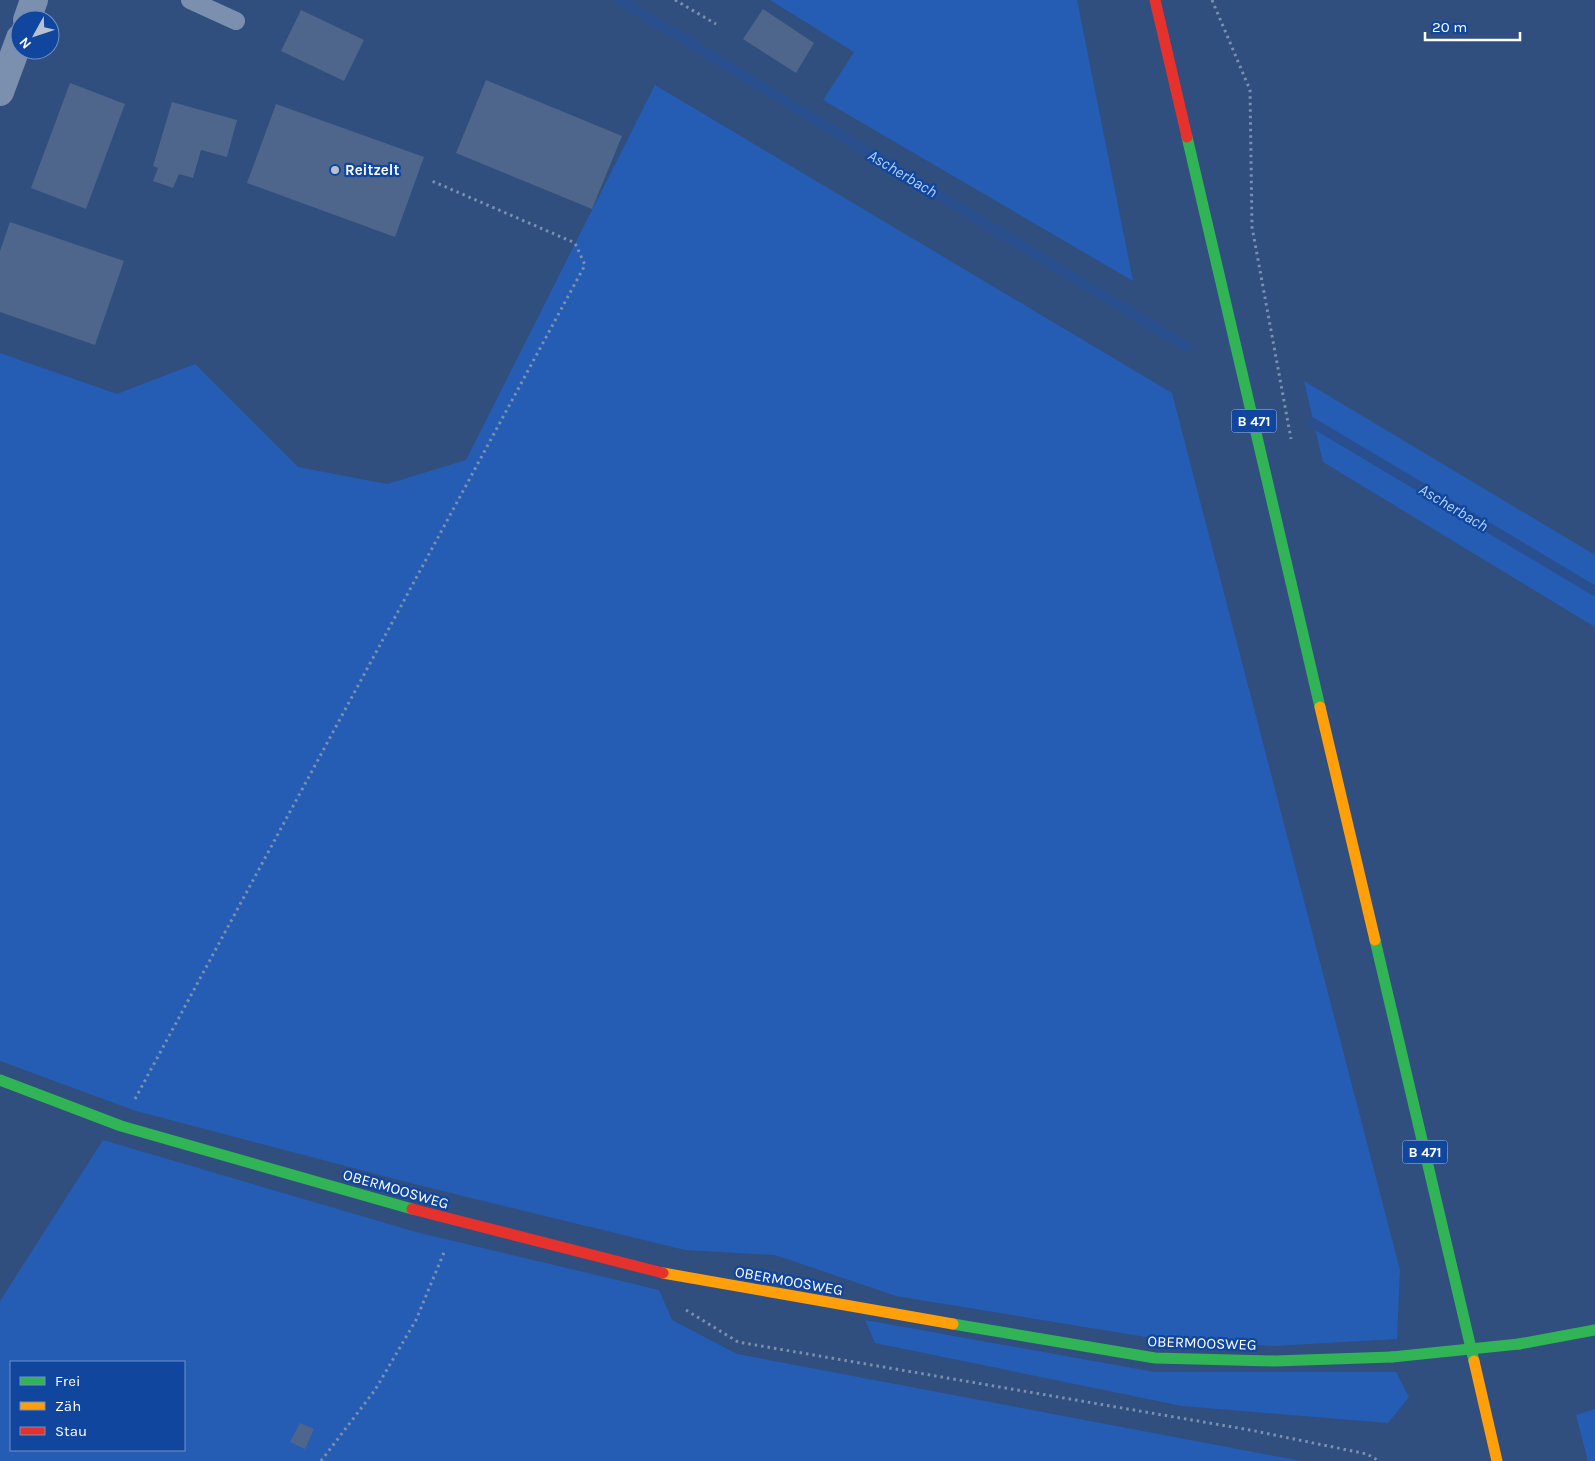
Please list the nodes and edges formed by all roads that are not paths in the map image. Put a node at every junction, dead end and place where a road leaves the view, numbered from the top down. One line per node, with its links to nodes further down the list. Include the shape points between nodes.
1 (190, 0): 3 (lane)
2 (1155, 0): 8 (main road, B 471)
3 (236, 21)
4 (12, 60): 5 (street)
5 (0, 92)
6 (0, 1080): 7 (main road, OBERMOOSWEG, bridge, via 121,1126 456,1221 679,1277 1155,1358 1275,1361 1392,1357 1519,1344)
7 (1595, 1330)
8 (1497, 1461)

